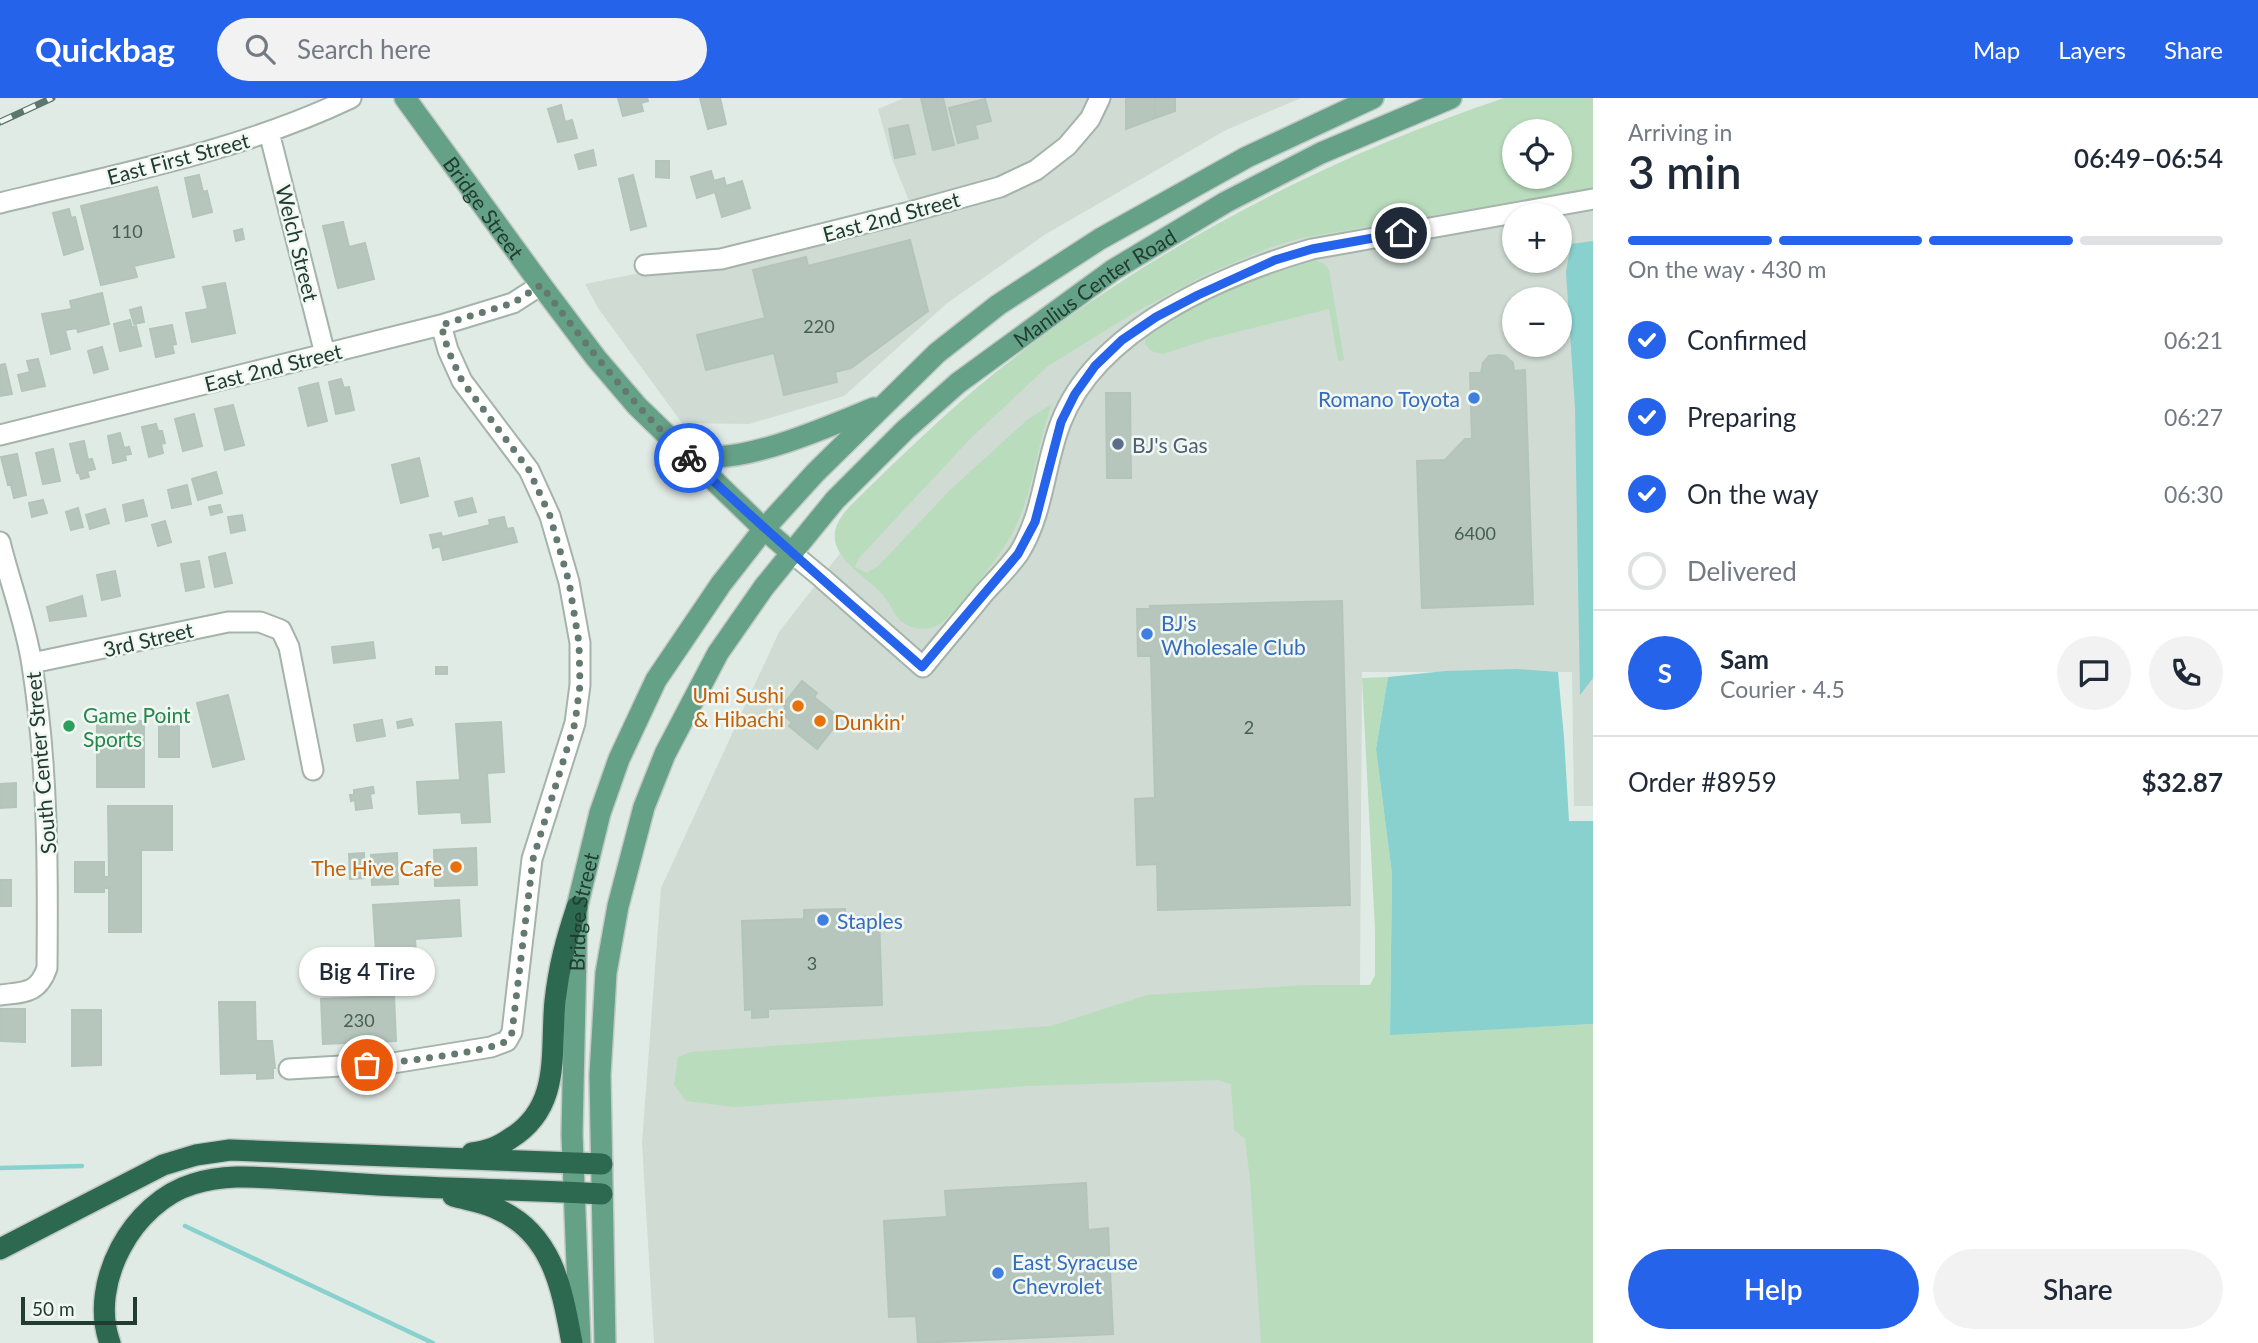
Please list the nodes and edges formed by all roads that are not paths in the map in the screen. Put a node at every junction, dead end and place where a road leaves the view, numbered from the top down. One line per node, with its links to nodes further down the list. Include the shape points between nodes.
1 (351, 98): 6 (street, East First Street)
2 (405, 98): 10 (main road, Bridge Street)
3 (1100, 98): 9 (street, East 2nd Street, via 1090,119 1067,146 1036,170 1000,187 721,259)
4 (1373, 98): 13 (main road, Manlius Center Road, via 1247,157 1100,239 998,305 937,353)
5 (1451, 98): 18 (main road, Manlius Center Road, via 1321,153 1226,202 1113,270 958,383 913,422 835,500)
6 (270, 132): 8 (street, East First Street); 12 (street, Welch Street)
7 (1593, 199): 18 (street, Bridge Street, via 1312,249 1275,260 1198,295 1122,340 1095,366 1061,422 1035,522 1018,554 922,667)
8 (0, 203)
9 (645, 265)
10 (541, 285): 11 (street, East 2nd Street, via 513,303); 15 (main road, Bridge Street, via 596,358)
11 (441, 325): 12 (street, East 2nd Street); 23 (street, via 462,381 529,470 550,516 569,582 579,643 575,723 533,859 512,1032 507,1041 491,1047 405,1061)
12 (325, 354): 14 (street, East 2nd Street)
13 (883, 405): 15 (main road, via 753,451 717,457); 16 (main road, Manlius Center Road)
14 (0, 435)
15 (685, 454): 16 (main road, Bridge Street)
16 (764, 529): 18 (main road, Bridge Street); 21 (main road, Bridge Street, via 656,680 619,759)
17 (0, 542): 19 (street, South Center Street)
18 (793, 554): 26 (main road, Bridge Street, via 718,653 665,754 644,807 606,973 600,1075)
19 (32, 663): 20 (street, 3rd Street, via 228,622 265,623 281,630 289,647); 22 (street, South Center Street, via 48,851 47,968 39,985 26,992)
20 (313, 770)
21 (577, 907): 24 (highway, via 560,960 552,1069 541,1110 520,1132 490,1151); 25 (main road, Bridge Street)
22 (0, 995)
23 (289, 1069)
24 (431, 1158): 25 (highway); 30 (highway, via 230,1150 196,1155 163,1165)
25 (573, 1163): 26 (highway); 28 (main road, Bridge Street)
26 (602, 1164): 29 (main road, Bridge Street)
27 (421, 1187): 28 (highway); 31 (highway, via 232,1176 190,1185 160,1200 122,1245 108,1277 105,1318); 32 (highway, via 494,1207 525,1228 556,1272)
28 (575, 1193): 29 (highway); 33 (main road, Bridge Street)
29 (602, 1194): 34 (main road, Bridge Street)
30 (0, 1248)
31 (110, 1343)
32 (572, 1343)
33 (580, 1343)
34 (605, 1343)

